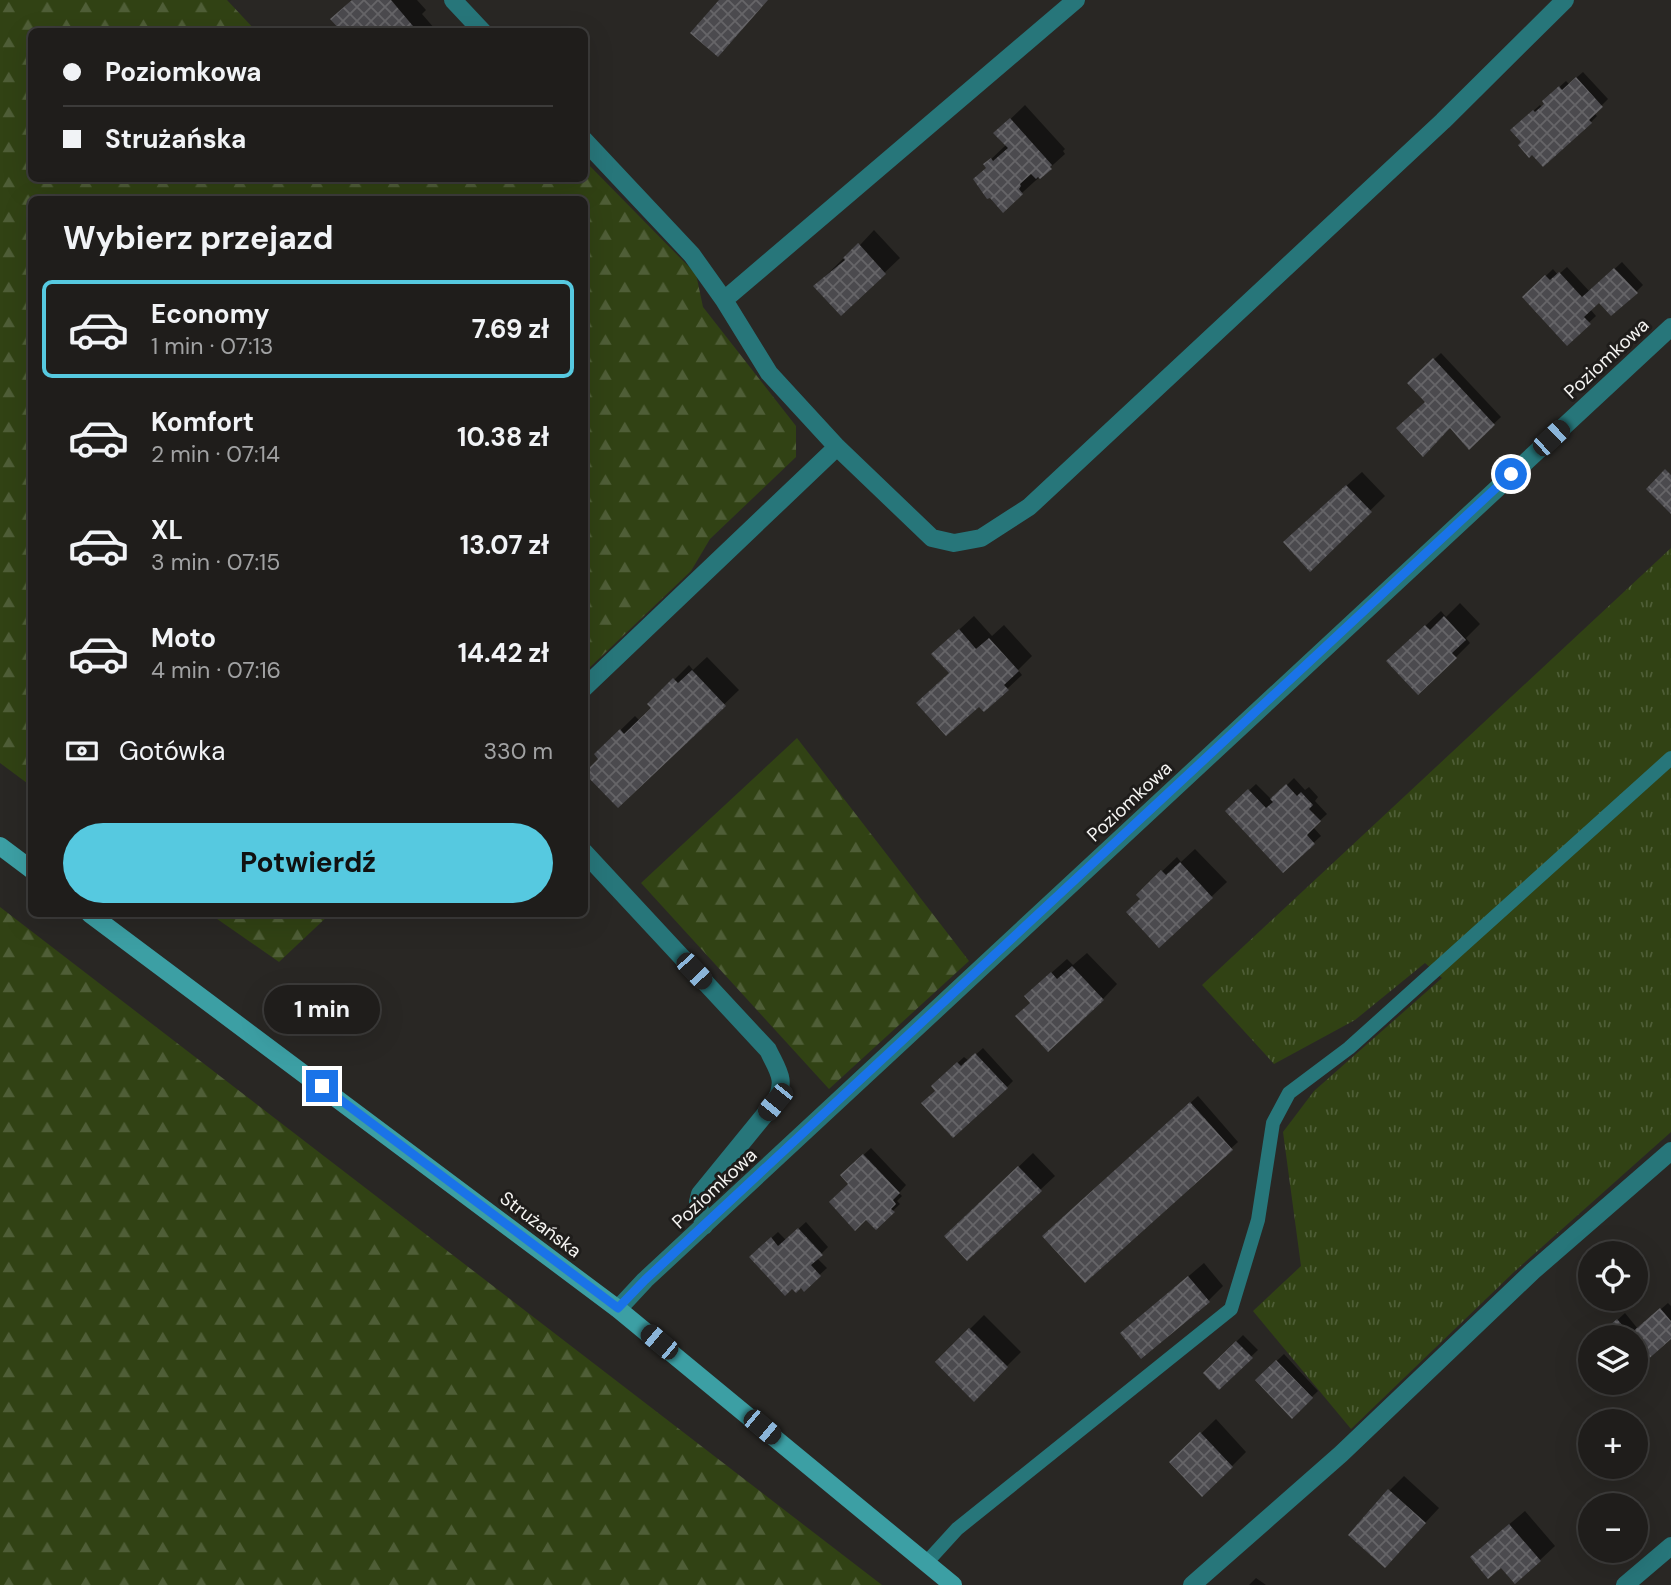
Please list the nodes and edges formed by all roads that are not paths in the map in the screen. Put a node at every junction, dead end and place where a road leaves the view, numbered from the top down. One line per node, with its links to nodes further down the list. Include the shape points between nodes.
1 (453, 0): 4 (street)
2 (1076, 0): 6 (street)
3 (1565, 0): 8 (street, via 1443,121 1029,507 981,538 954,543 932,538)
4 (479, 28)
5 (588, 144): 6 (street, via 692,255)
6 (724, 300): 8 (street, via 769,373)
7 (1671, 327): 16 (street, Poziomkowa)
8 (837, 447): 9 (street)
9 (588, 684)
10 (1671, 758): 19 (lane, via 1349,1048 1289,1093 1273,1123 1258,1220 1231,1309 957,1529)
11 (0, 846): 13 (main road)
12 (588, 856): 16 (street, via 768,1050 781,1077 775,1102 700,1194)
13 (28, 867)
14 (94, 917): 17 (main road, Strużańska)
15 (1671, 1151): 21 (street, via 1533,1271 1341,1454)
16 (704, 1226): 17 (street, Poziomkowa)
17 (618, 1308): 19 (main road, Strużańska)
18 (1671, 1546): 22 (street)
19 (926, 1563): 20 (main road, Strużańska)
20 (953, 1585)
21 (1192, 1585)
22 (1625, 1585)

